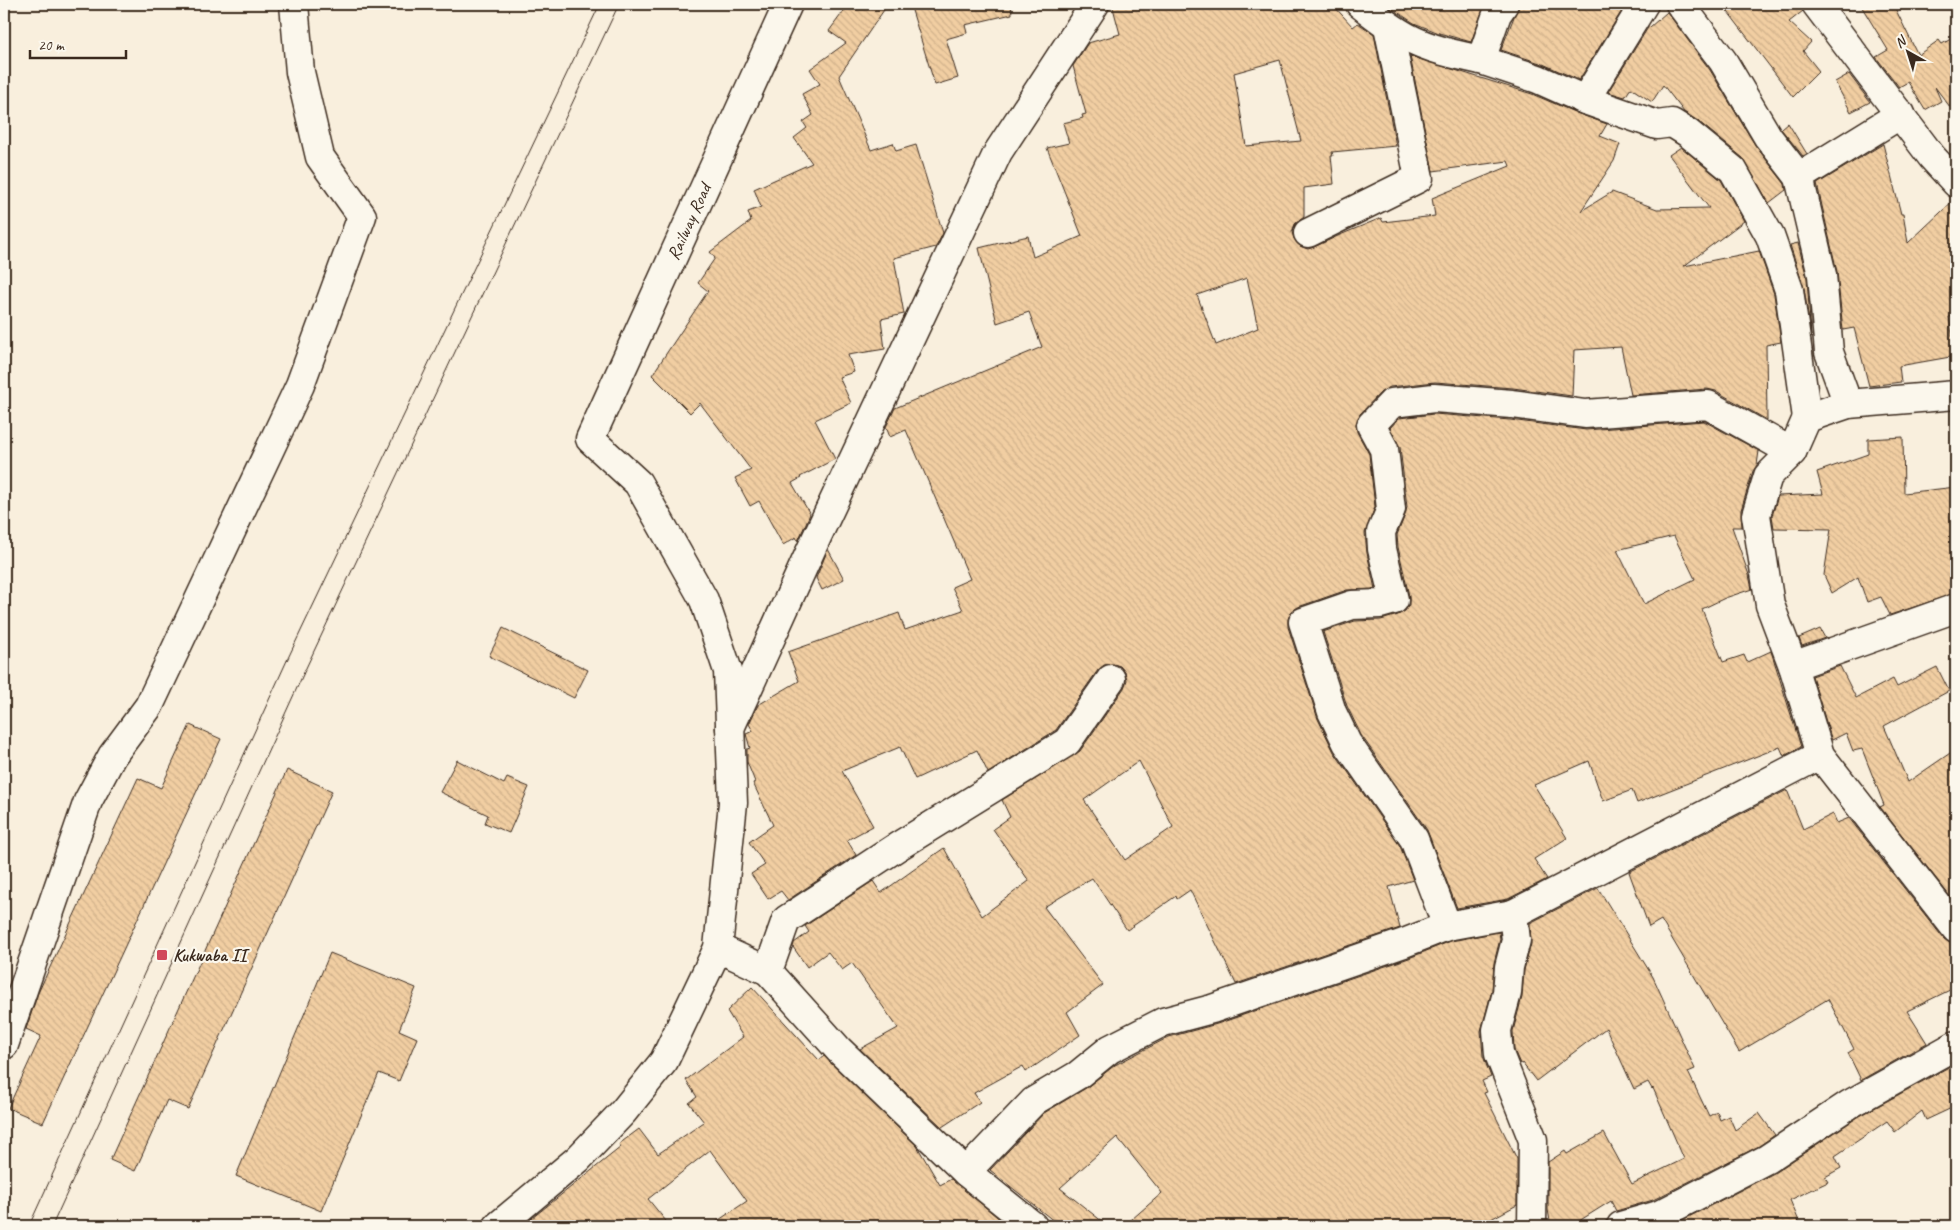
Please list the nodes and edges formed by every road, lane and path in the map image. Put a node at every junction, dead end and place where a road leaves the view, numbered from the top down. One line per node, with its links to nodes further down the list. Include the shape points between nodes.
1 (294, 4): 30 (street, via 300,72 320,157 362,216 288,412 149,706 112,756 88,801)
2 (788, 4): 23 (street, Railway Road, via 590,439 638,483 704,600 728,672)
3 (1096, 4): 23 (street, via 998,152)
4 (1360, 4): 9 (street)
5 (1504, 4): 10 (street, via 1497,14)
6 (1644, 4): 11 (street)
7 (1680, 4): 13 (street, via 1723,61 1768,137)
8 (1816, 4): 12 (street)
9 (1388, 26): 10 (street, via 1409,38 1456,55); 15 (street, via 1419,178)
10 (1481, 60): 11 (street, via 1538,79)
11 (1585, 100): 18 (street, via 1658,125 1672,123 1733,170 1770,236 1789,290)
12 (1901, 114): 13 (street); 14 (street, via 1932,157)
13 (1799, 177): 17 (street, via 1822,275 1829,352)
14 (1956, 183)
15 (1308, 233)
16 (1956, 395): 17 (street)
17 (1848, 404): 18 (street)
18 (1807, 418): 19 (street)
19 (1792, 452): 21 (street, via 1768,476 1756,514 1770,604); 26 (street, via 1708,405 1585,414 1434,398 1392,403 1371,425 1384,449 1391,508 1381,532 1382,549 1394,600 1352,605 1303,622 1332,712 1347,743 1414,839)
20 (1954, 612): 21 (street)
21 (1793, 666): 24 (street)
22 (1111, 679): 29 (street, via 1066,742 786,920)
23 (730, 728): 28 (street, via 733,803)
24 (1820, 755): 25 (street); 27 (street)
25 (1513, 914): 26 (street); 35 (street, via 1516,940 1497,1030 1499,1054 1533,1140)
26 (1447, 926): 32 (street, via 1212,1009 1163,1022 1110,1049 1078,1075 1034,1101)
27 (1956, 929)
28 (718, 948): 29 (street); 33 (street, via 664,1061 623,1112 578,1159)
29 (768, 971): 32 (street, via 840,1050)
30 (4, 1045)
31 (1956, 1045): 36 (street, via 1850,1104 1767,1159 1659,1214)
32 (966, 1172): 34 (street)
33 (498, 1226)
34 (1032, 1226)
35 (1532, 1226)
36 (1621, 1226)

